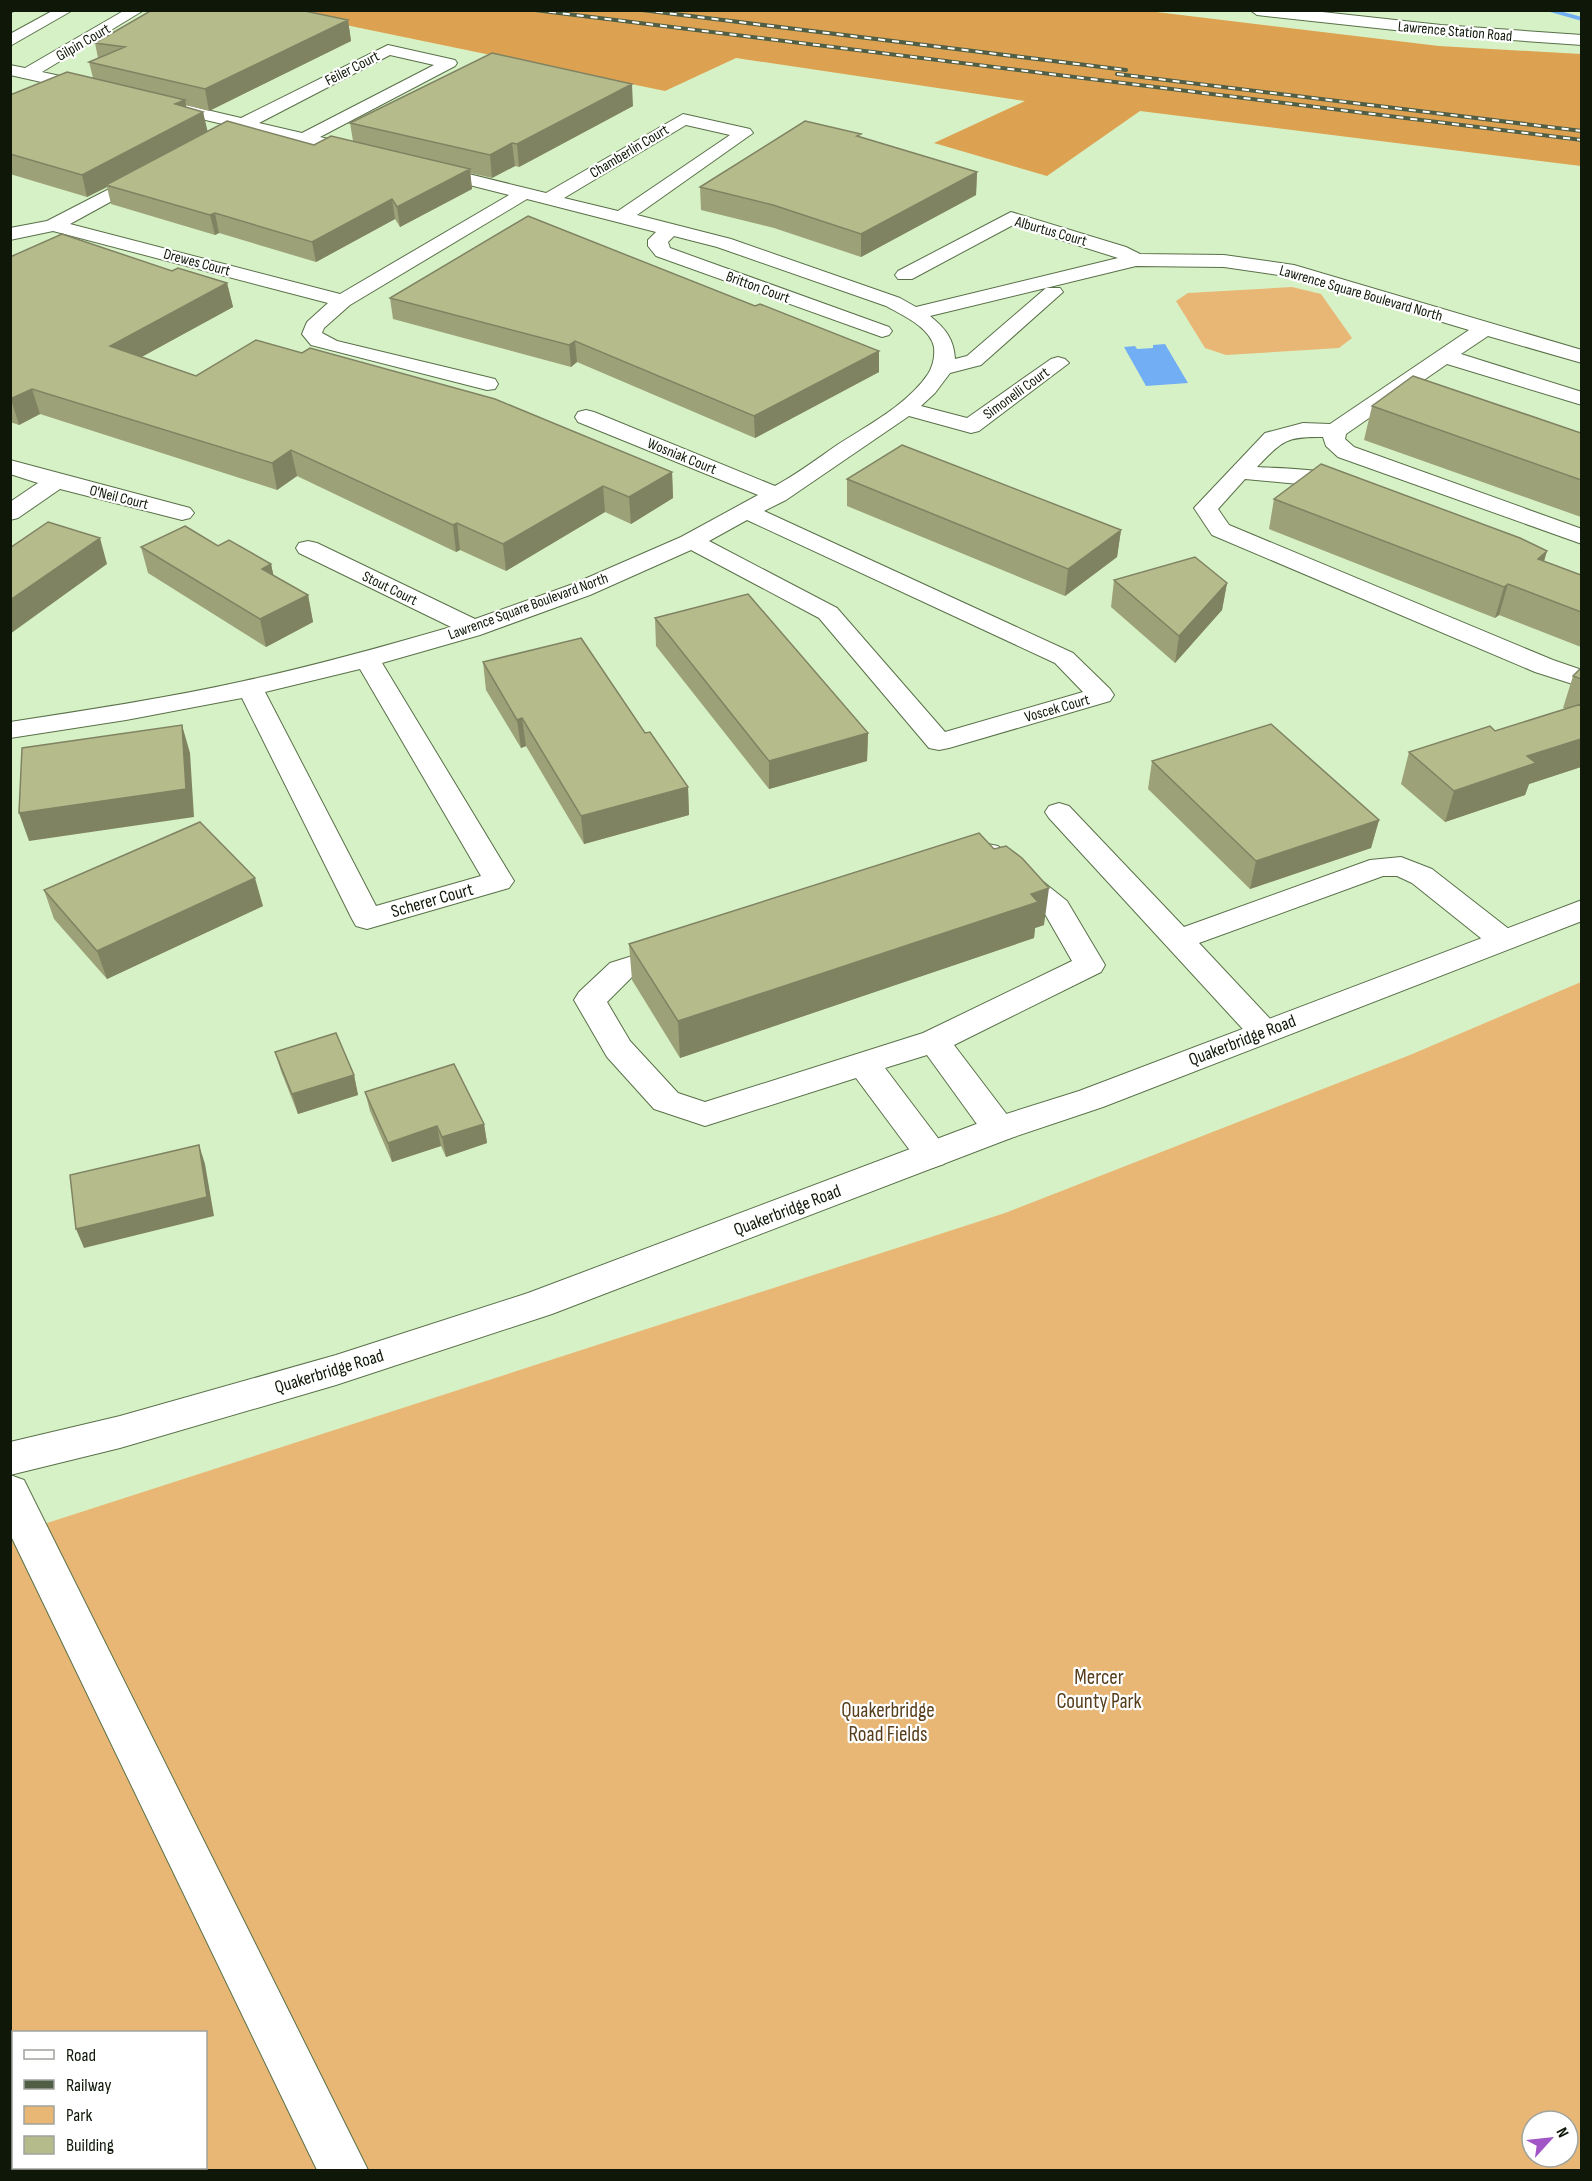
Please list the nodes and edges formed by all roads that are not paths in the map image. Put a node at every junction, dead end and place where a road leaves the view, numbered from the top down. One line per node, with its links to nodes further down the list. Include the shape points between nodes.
1 (66, 10): 7 (street, Gilpin Court)
2 (137, 10): 9 (street, Gilpin Court)
3 (1257, 10): 4 (street, Lawrence Station Road)
4 (1286, 12): 5 (street, Lawrence Station Road)
5 (1347, 16): 6 (street, Lawrence Station Road)
6 (1581, 40)
7 (10, 41)
8 (10, 70): 9 (street)
9 (23, 83): 10 (street)
10 (108, 92)
11 (141, 100): 12 (street)
12 (242, 124): 13 (street); 14 (street); 14 (street, Feiler Court, via 388,50 449,63)
13 (221, 135)
14 (303, 138): 15 (street)
15 (381, 157)
16 (168, 163): 21 (street)
17 (414, 165): 18 (street)
18 (525, 193): 19 (street); 30 (street)
19 (549, 199): 20 (street); 20 (street, Chamberlin Court, via 683,119 744,133)
20 (622, 217): 22 (street)
21 (53, 225): 23 (street); 30 (street, Drewes Court)
22 (671, 229): 27 (street); 33 (street, Britton Court, via 658,240 663,252)
23 (10, 234)
24 (1136, 260): 25 (street, Alburtus Court, via 1119,250 1011,218); 29 (street, Lawrence Square Boulevard North); 32 (street, Lawrence Square Boulevard North, via 1224,261 1270,267)
25 (905, 275)
26 (963, 282): 29 (street, via 1008,280)
27 (838, 283): 28 (street); 31 (street, via 894,302)
28 (929, 283)
29 (1047, 287): 31 (street, Lawrence Square Boulevard North); 37 (street, via 974,361)
30 (343, 301): 39 (street, via 314,327 312,334 318,341)
31 (923, 318): 37 (street, via 942,338)
32 (1484, 329): 34 (street); 35 (street, Lawrence Square Boulevard North)
33 (882, 332)
34 (1445, 356): 38 (street); 41 (street)
35 (1581, 357)
36 (1058, 363): 42 (street, Simonelli Court, via 971,426)
37 (944, 368): 42 (street, Lawrence Square Boulevard North)
38 (1407, 382): 40 (street); 44 (street)
39 (487, 384)
40 (1429, 389)
41 (1581, 399)
42 (905, 408): 48 (street, Lawrence Square Boulevard North)
43 (586, 417): 48 (street, Wosniak Court)
44 (1335, 431): 46 (street, via 1303,430 1272,438); 53 (street, via 1334,441 1346,452)
45 (10, 467): 47 (street, O'Neil Court)
46 (1239, 472): 49 (street, via 1323,479); 58 (street, via 1206,508 1220,530)
47 (56, 481): 50 (street); 51 (street, O'Neil Court)
48 (778, 495): 52 (street, Lawrence Square Boulevard North)
49 (1368, 496)
50 (10, 513)
51 (182, 513)
52 (748, 513): 54 (street, Lawrence Square Boulevard North); 54 (street, Voscek Court, via 1064,658 1101,695 939,742 828,613)
53 (1581, 537)
54 (692, 541): 56 (street, Lawrence Square Boulevard North)
55 (308, 548): 56 (street, Stout Court)
56 (473, 628): 57 (street, Lawrence Square Boulevard North)
57 (368, 659): 59 (street, Lawrence Square Boulevard North); 59 (street, Scherer Court, via 499,881 367,920)
58 (1581, 679)
59 (250, 688): 60 (street, Lawrence Square Boulevard North)
60 (10, 730)
61 (1059, 812): 63 (street)
62 (1571, 913): 64 (street, Quakerbridge Road)
63 (1178, 940): 64 (street, via 1380,867 1401,866 1422,876); 65 (street)
64 (1503, 940): 65 (street, Quakerbridge Road)
65 (1263, 1031): 68 (street, Quakerbridge Road, via 1091,1100)
66 (934, 1041): 67 (street); 67 (street, via 1090,965 1056,908 988,853 621,970 590,1000 618,1049 666,1101 705,1114); 68 (street)
67 (864, 1064): 69 (street)
68 (999, 1129): 69 (street, Quakerbridge Road)
69 (932, 1155): 70 (street, Quakerbridge Road, via 539,1304 336,1370)
70 (10, 1459)
71 (10, 1492): 72 (street)
72 (343, 2170)

